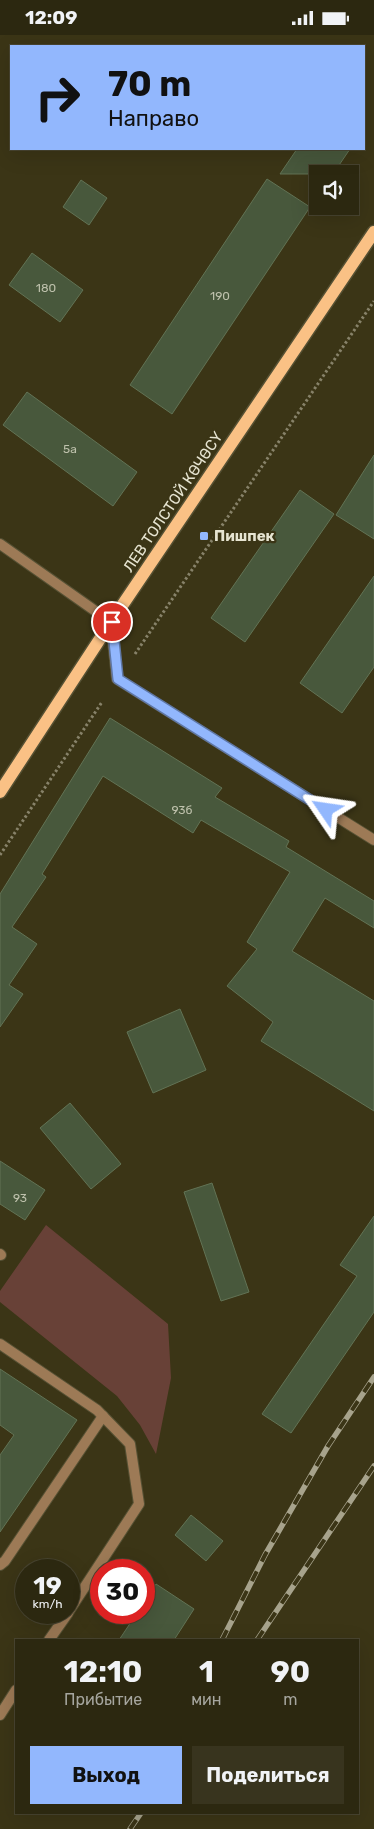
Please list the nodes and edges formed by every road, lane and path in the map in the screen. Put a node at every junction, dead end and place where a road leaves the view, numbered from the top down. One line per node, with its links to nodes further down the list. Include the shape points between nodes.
1 (374, 232): 4 (main road, ЛЕВ ТОЛСТОЙ КӨЧӨСҮ)
2 (374, 301): 5 (path)
3 (0, 544): 4 (street)
4 (112, 622): 7 (main road, ЛЕВ ТОЛСТОЙ КӨЧӨСҮ); 8 (street, via 118,679)
5 (135, 654)
6 (102, 702): 9 (path)
7 (0, 792)
8 (374, 840)
9 (0, 855)
10 (0, 1344): 11 (street)
11 (103, 1416): 12 (street); 13 (street, via 130,1444 140,1503)
12 (0, 1565)
13 (80, 1594)
14 (60, 1624): 15 (street)
15 (50, 1639)
16 (15, 1692): 17 (street)
17 (0, 1715)

